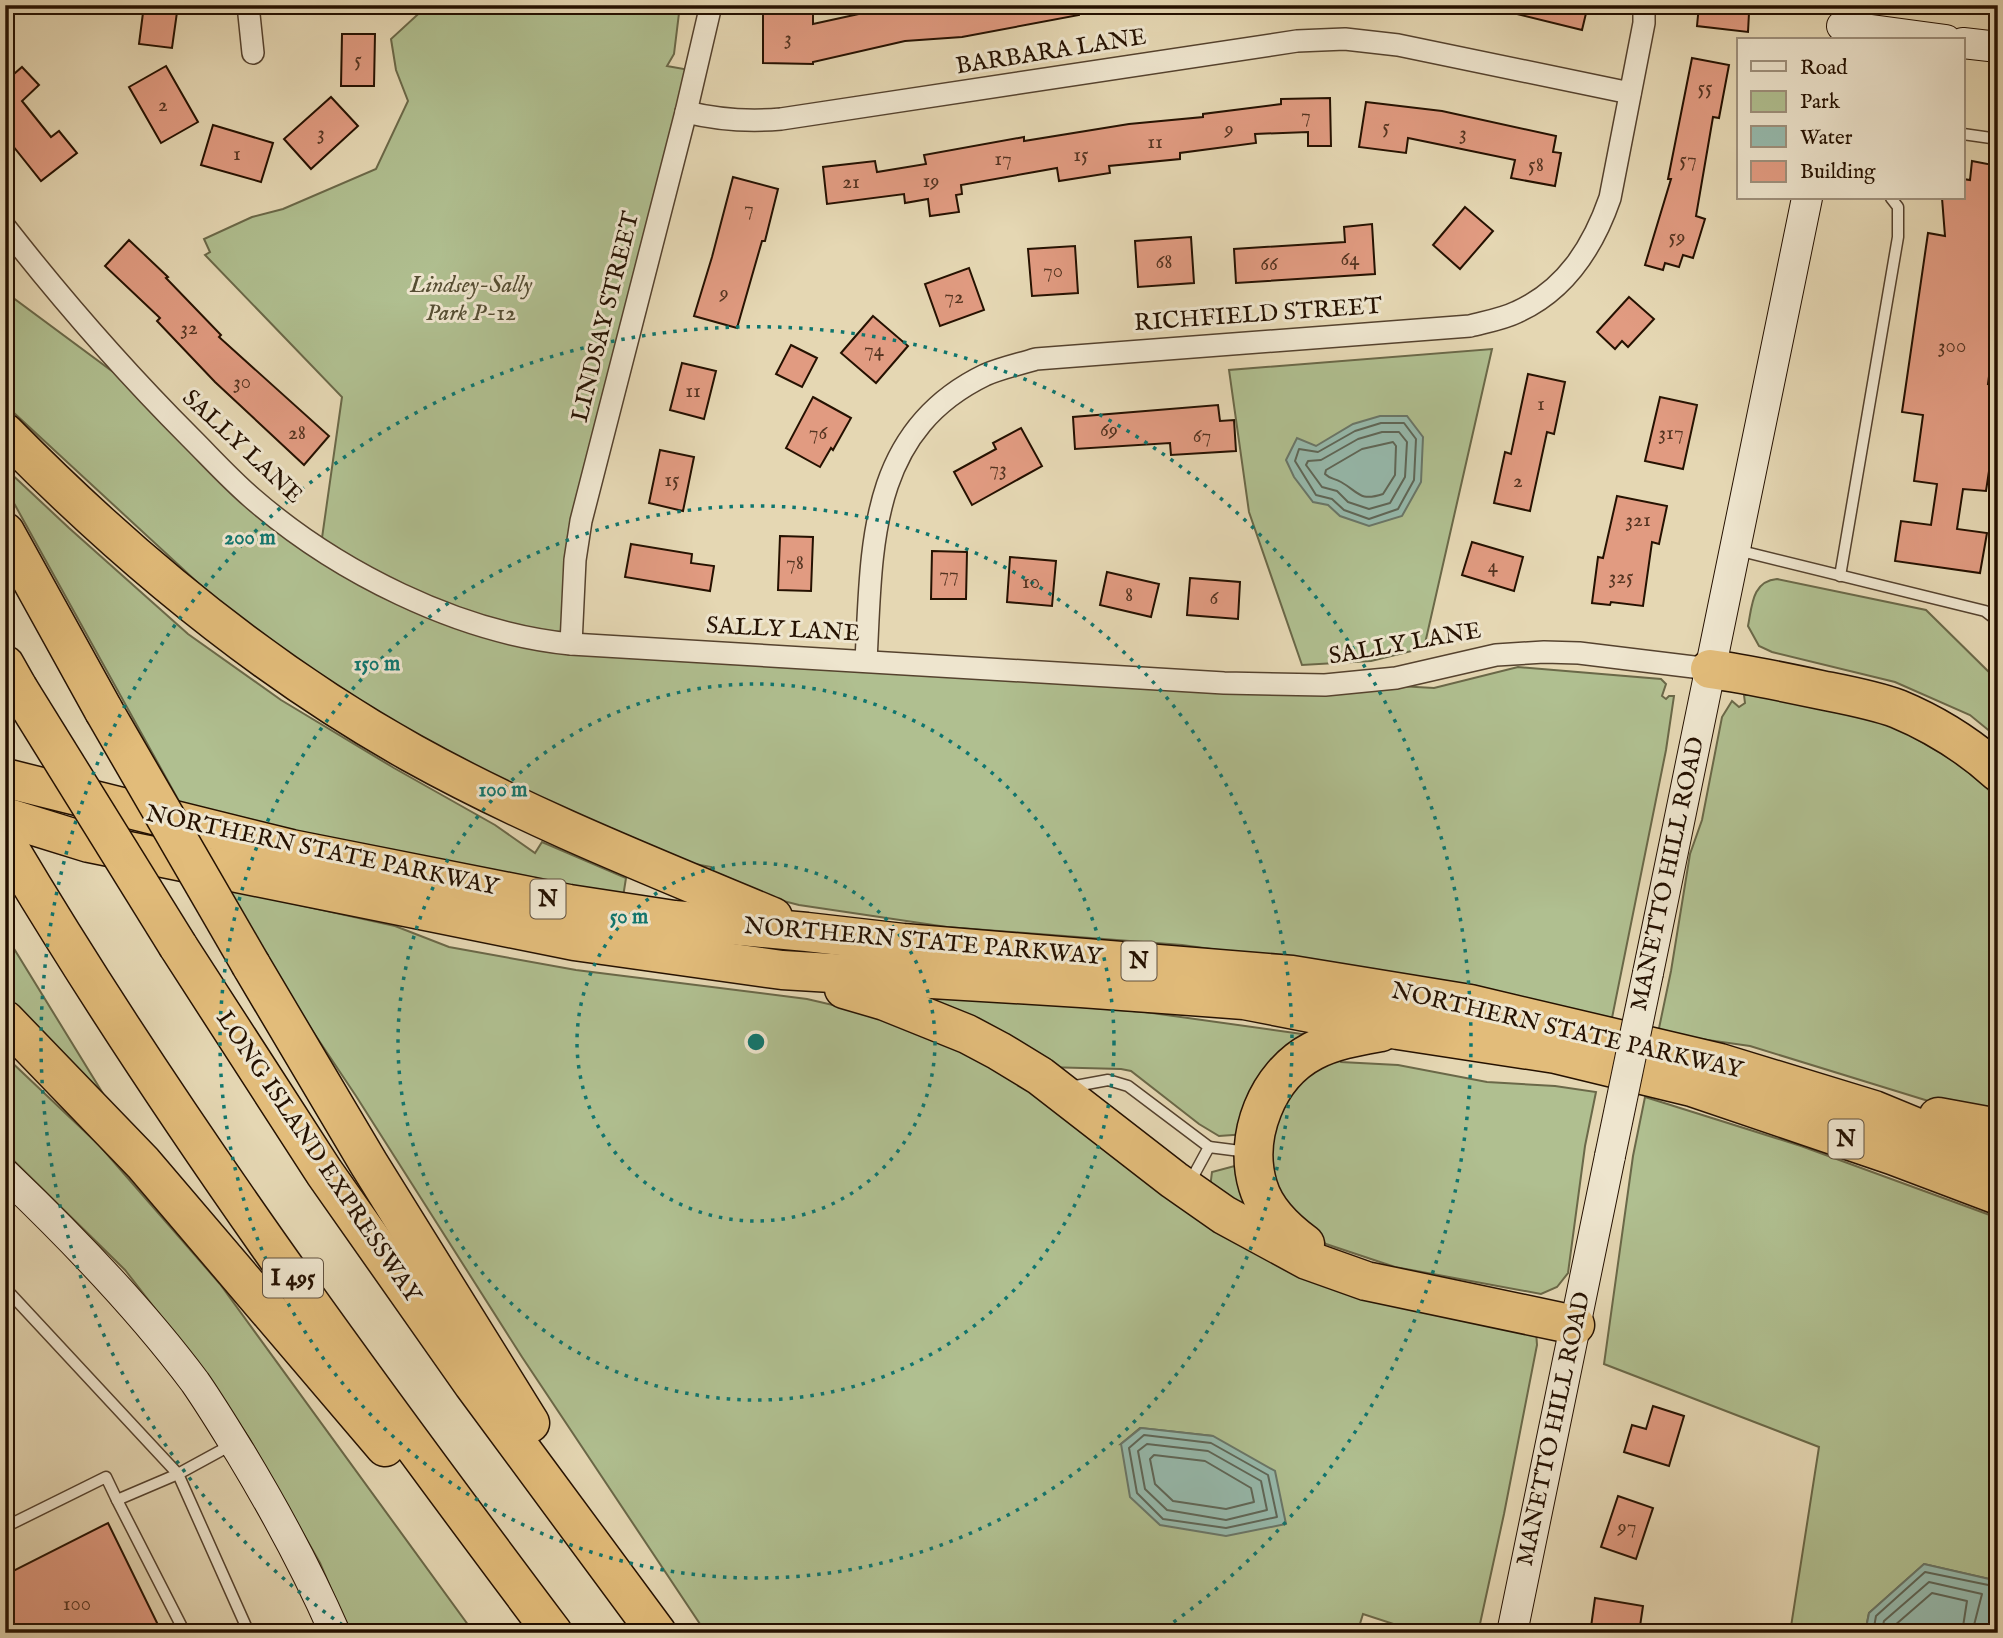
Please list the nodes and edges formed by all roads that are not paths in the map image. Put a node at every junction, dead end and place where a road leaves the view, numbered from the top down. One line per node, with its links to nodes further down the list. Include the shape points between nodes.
1 (248, 5): 8 (street)
2 (711, 5): 10 (street, LINDSAY STREET)
3 (1644, 5): 9 (street, RICHFIELD STREET)
4 (1843, 24): 5 (main road)
5 (1933, 38)
6 (1965, 43): 7 (main road)
7 (1998, 47)
8 (253, 53)
9 (1630, 93): 10 (street, BARBARA LANE, via 1398,45 1345,39 1297,41 781,119 746,122); 22 (street, RICHFIELD STREET, via 1601,225 1564,280 1516,313 1470,326 1036,359 986,375 947,399 914,433 881,498 870,569)
10 (686, 112): 21 (street, LINDSAY STREET, via 581,521)
11 (1965, 134): 12 (lane)
12 (1998, 139)
13 (1807, 200): 18 (main road, MANETTO HILL ROAD)
14 (1893, 200): 19 (lane, via 1898,207 1898,237)
15 (5, 227): 21 (street, SALLY LANE, via 169,417 252,498 292,529 346,564 433,608 486,628)
16 (5, 433): 29 (highway, via 133,556 223,630 321,698 412,753 516,806)
17 (5, 532): 53 (highway, bridge, via 104,711 369,1164)
18 (1735, 550): 19 (lane); 23 (main road, MANETTO HILL ROAD)
19 (1840, 576): 20 (lane, via 1985,611)
20 (1997, 619)
21 (571, 644): 22 (street, SALLY LANE)
22 (866, 661): 23 (street, SALLY LANE, via 1325,685 1396,678 1496,655 1544,652)
23 (1710, 669): 25 (highway, via 1897,709 1936,728); 43 (main road, MANETTO HILL ROAD, bridge)
24 (12, 676): 53 (highway, LONG ISLAND EXPRESSWAY, bridge, via 324,1172 473,1384)
25 (1998, 772)
26 (5, 778): 29 (highway, NORTHERN STATE PARKWAY / N, via 291,849 569,904 674,920)
27 (5, 817): 30 (highway, NORTHERN STATE PARKWAY / N, via 89,843 574,941)
28 (5, 841): 52 (highway, I 495, via 205,1155 402,1433)
29 (807, 932): 34 (highway, NORTHERN STATE PARKWAY / N, via 1292,975 1470,1004 1720,1063)
30 (782, 970): 32 (highway, NORTHERN STATE PARKWAY / N, via 1244,1000); 33 (highway, via 885,1001 967,1034)
31 (5, 1020): 51 (highway, via 143,1163)
32 (1398, 1030): 37 (highway, via 1336,1042 1312,1051 1292,1067 1272,1089 1256,1124); 41 (highway, NORTHERN STATE PARKWAY / N, via 1556,1055 1692,1087)
33 (1056, 1089): 36 (lane, via 1108,1080 1128,1086); 40 (highway)
34 (1874, 1110): 35 (highway, via 1914,1111); 38 (highway, NORTHERN STATE PARKWAY / N)
35 (1998, 1128)
36 (1209, 1147): 37 (lane); 40 (lane)
37 (1254, 1152): 43 (highway, via 1258,1187 1269,1208 1288,1231 1315,1250 1372,1271)
38 (1998, 1161)
39 (5, 1174): 44 (main road, via 157,1336 196,1384)
40 (1186, 1189): 43 (highway, via 1307,1260 1366,1281)
41 (1998, 1195)
42 (5, 1288): 45 (lane)
43 (1576, 1319): 54 (main road, MANETTO HILL ROAD)
44 (234, 1443): 45 (lane); 50 (main road, via 270,1503)
45 (178, 1474): 46 (lane); 49 (lane)
46 (117, 1500): 47 (lane, via 106,1477); 48 (lane)
47 (5, 1527)
48 (184, 1633)
49 (249, 1633)
50 (335, 1633)
51 (545, 1633)
52 (553, 1633)
53 (659, 1633)
54 (1512, 1633)

